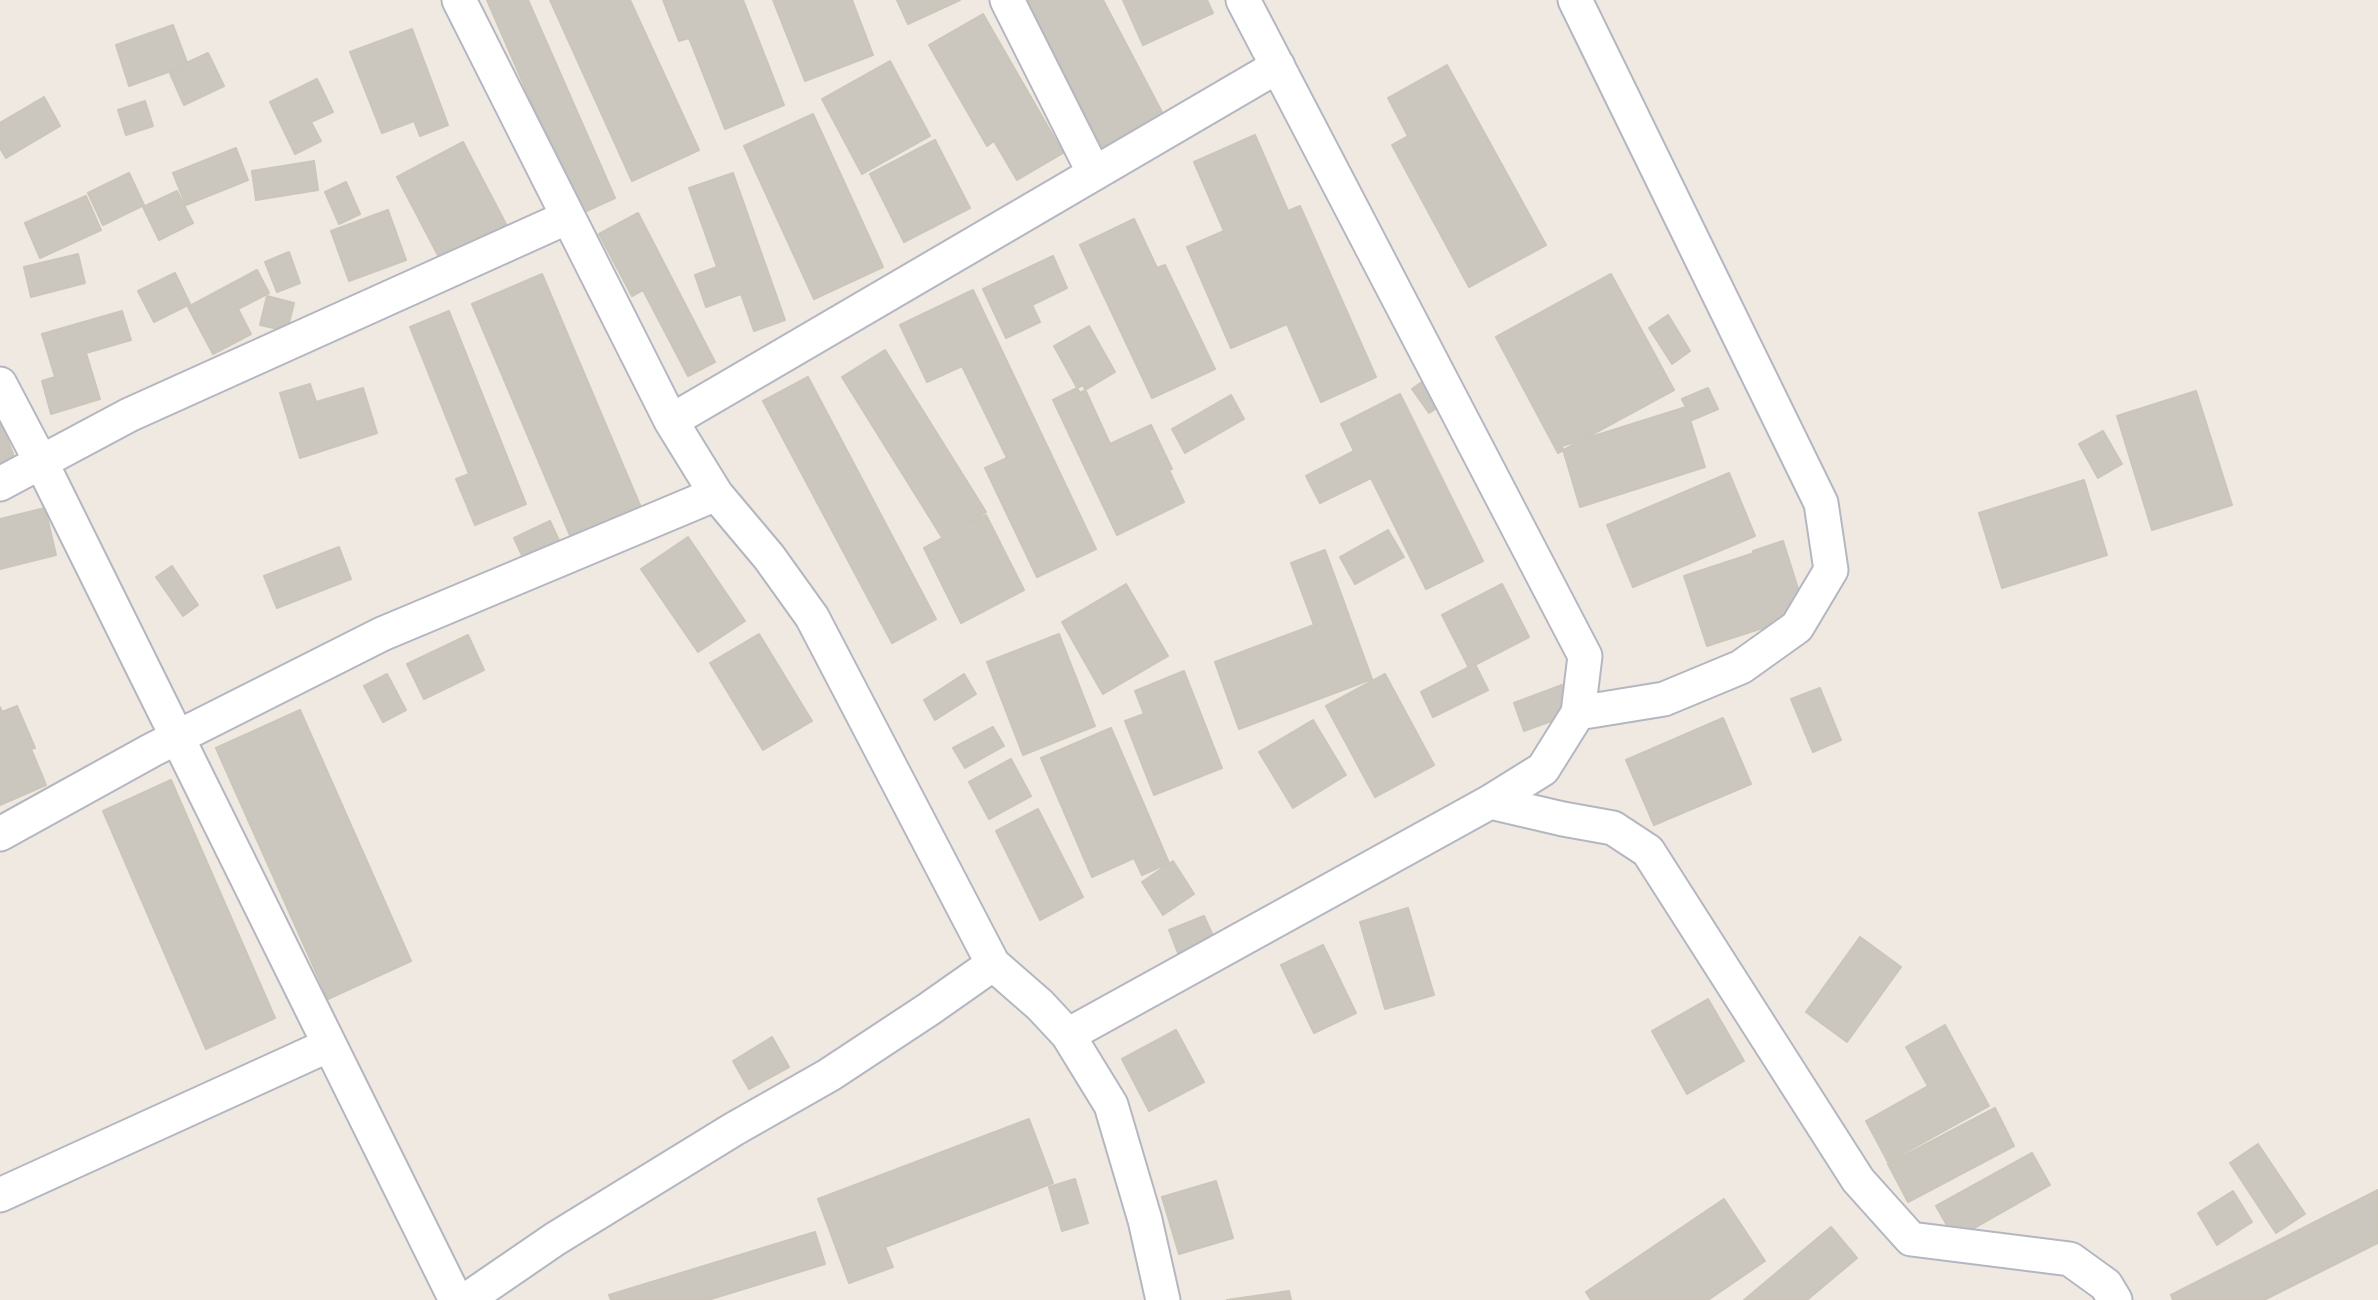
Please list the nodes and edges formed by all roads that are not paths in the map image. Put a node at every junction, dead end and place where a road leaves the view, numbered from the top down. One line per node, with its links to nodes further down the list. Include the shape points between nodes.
1 (459, 0): 7 (street)
2 (1007, 0): 6 (street)
3 (1243, 0): 5 (street)
4 (1575, 0): 13 (street, via 1821,503 1831,570 1797,627 1741,667 1664,699)
5 (1278, 66): 6 (street); 13 (street, via 1585,656)
6 (1094, 173): 9 (street)
7 (568, 217): 9 (street); 10 (street, via 129,415)
8 (0, 384): 10 (street)
9 (670, 421): 12 (street)
10 (41, 462): 11 (street); 14 (street)
11 (0, 484)
12 (716, 494): 14 (street, via 383,634); 17 (street, via 811,617)
13 (1578, 713): 15 (street, via 1543,769)
14 (176, 738): 16 (street); 19 (street)
15 (1490, 802): 18 (street); 24 (street, via 1613,828 1648,851 1858,1180 1911,1239 2070,1259 2106,1285)
16 (0, 834)
17 (993, 964): 18 (street); 22 (street, via 828,1075 555,1239)
18 (1068, 1035): 23 (street, via 1111,1105)
19 (329, 1045): 20 (street); 21 (street)
20 (0, 1195)
21 (456, 1300)
22 (466, 1300)
23 (1163, 1300)
24 (2115, 1300)

